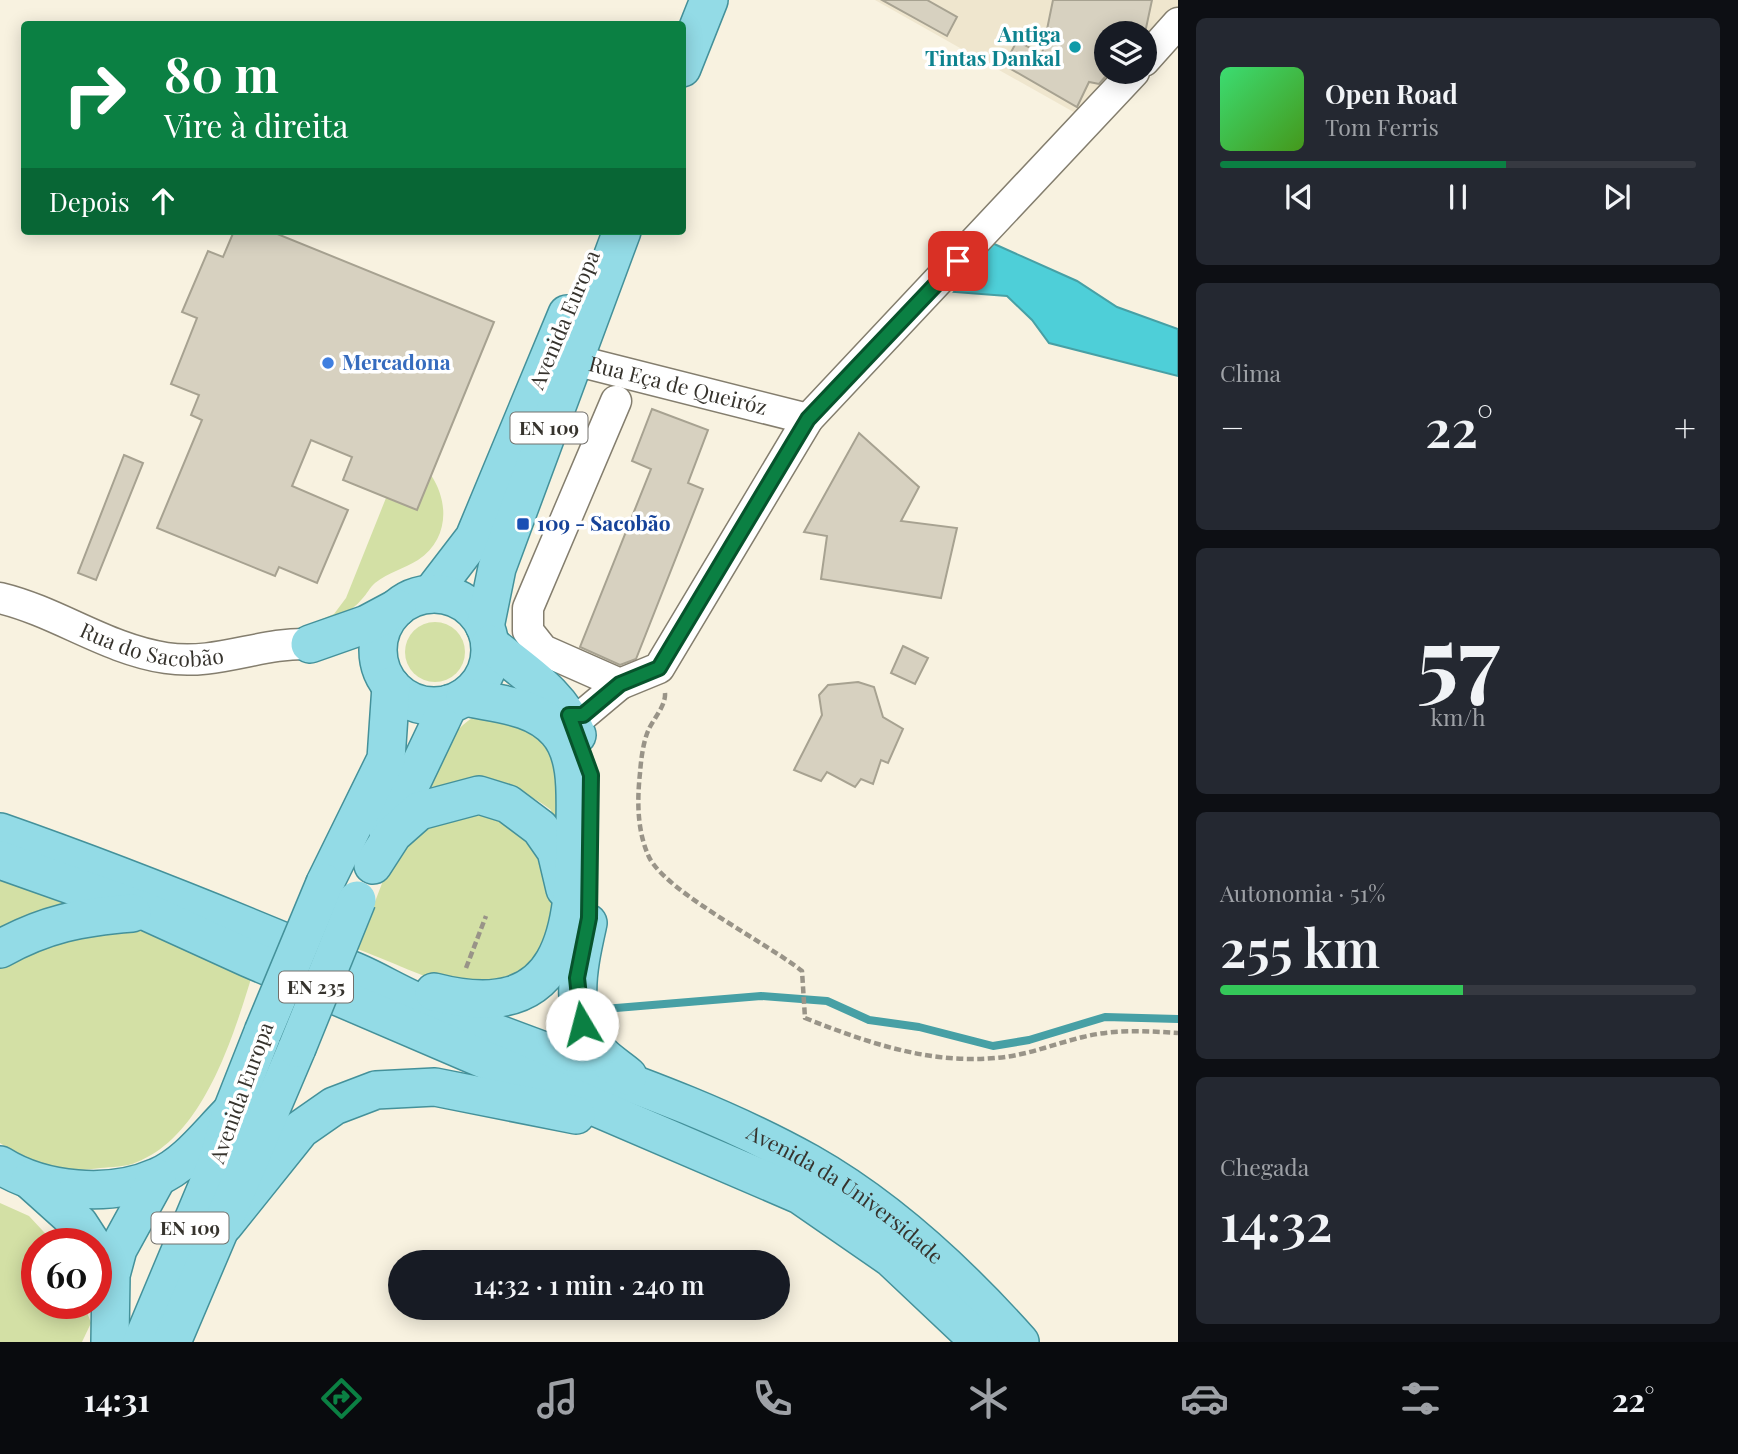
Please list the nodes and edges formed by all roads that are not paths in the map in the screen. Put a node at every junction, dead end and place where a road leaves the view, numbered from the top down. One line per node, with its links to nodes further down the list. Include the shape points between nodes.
1 (708, 1): 3 (main road); 5 (main road)
2 (1178, 23): 4 (street)
3 (686, 46)
4 (1157, 46)
5 (686, 58)
6 (1123, 84): 11 (street)
7 (601, 235): 13 (main road, Avenida Europa / EN 109, via 474,538)
8 (621, 235): 9 (main road, Avenida Europa / EN 109)
9 (574, 360): 11 (street, Rua Eça de Queiróz); 17 (main road, Avenida Europa / EN 109, via 497,568)
10 (616, 401): 20 (street, via 528,608 528,631 543,650)
11 (808, 419): 20 (street, via 659,668)
12 (0, 584): 15 (street)
13 (431, 594): 16 (main road); 17 (main road, via 467,605)
14 (0, 598): 15 (street, Rua do Sacobão)
15 (33, 606): 18 (street, Rua do Sacobão, via 110,643 167,659 201,661)
16 (397, 608): 18 (main road); 19 (main road, Avenida Europa / EN 109, via 378,646)
17 (488, 636): 21 (main road, Avenida Europa / EN 109, via 485,675); 22 (main road)
18 (310, 644): 19 (main road, via 349,658)
19 (388, 681): 21 (main road, via 415,703 432,706); 31 (main road, Avenida Europa / EN 109, bridge, via 386,759 325,883)
20 (620, 684): 22 (street, via 583,715)
21 (457, 701): 25 (main road, Avenida Europa / EN 109); 27 (main road, via 530,710 560,734 573,770)
22 (569, 715): 30 (main road, via 591,775 589,918 577,978 578,1004 582,1024 602,1055)
23 (0, 832): 29 (main road, EN 235)
24 (0, 860): 26 (main road, EN 235)
25 (373, 865): 27 (main road, via 393,834 419,811 480,795 508,804 540,828 556,851); 35 (main road, Avenida Europa / EN 109, bridge)
26 (147, 912): 28 (main road, via 86,916 35,930); 32 (main road, EN 235)
27 (571, 914): 29 (main road, via 558,958 524,990 498,998 454,997)
28 (0, 948)
29 (358, 973): 30 (main road, EN 235, via 412,1000)
30 (642, 1088): 42 (main road, Avenida da Universidade / EN 235, via 810,1163 907,1232 979,1297)
31 (231, 1112): 34 (main road, via 179,1164); 39 (main road, Avenida Europa / EN 109, via 217,1163)
32 (628, 1123): 35 (main road, via 435,1087 376,1090 334,1106 300,1129); 41 (main road, Avenida da Universidade / EN 235, via 800,1195 891,1258)
33 (15, 1172): 34 (main road, via 96,1191); 36 (main road)
34 (157, 1178): 37 (main road)
35 (224, 1225): 40 (main road, Avenida Europa / EN 109)
36 (82, 1228)
37 (112, 1255)
38 (112, 1312): 39 (main road)
39 (117, 1340)
40 (172, 1342)
41 (980, 1342)
42 (1020, 1342)

